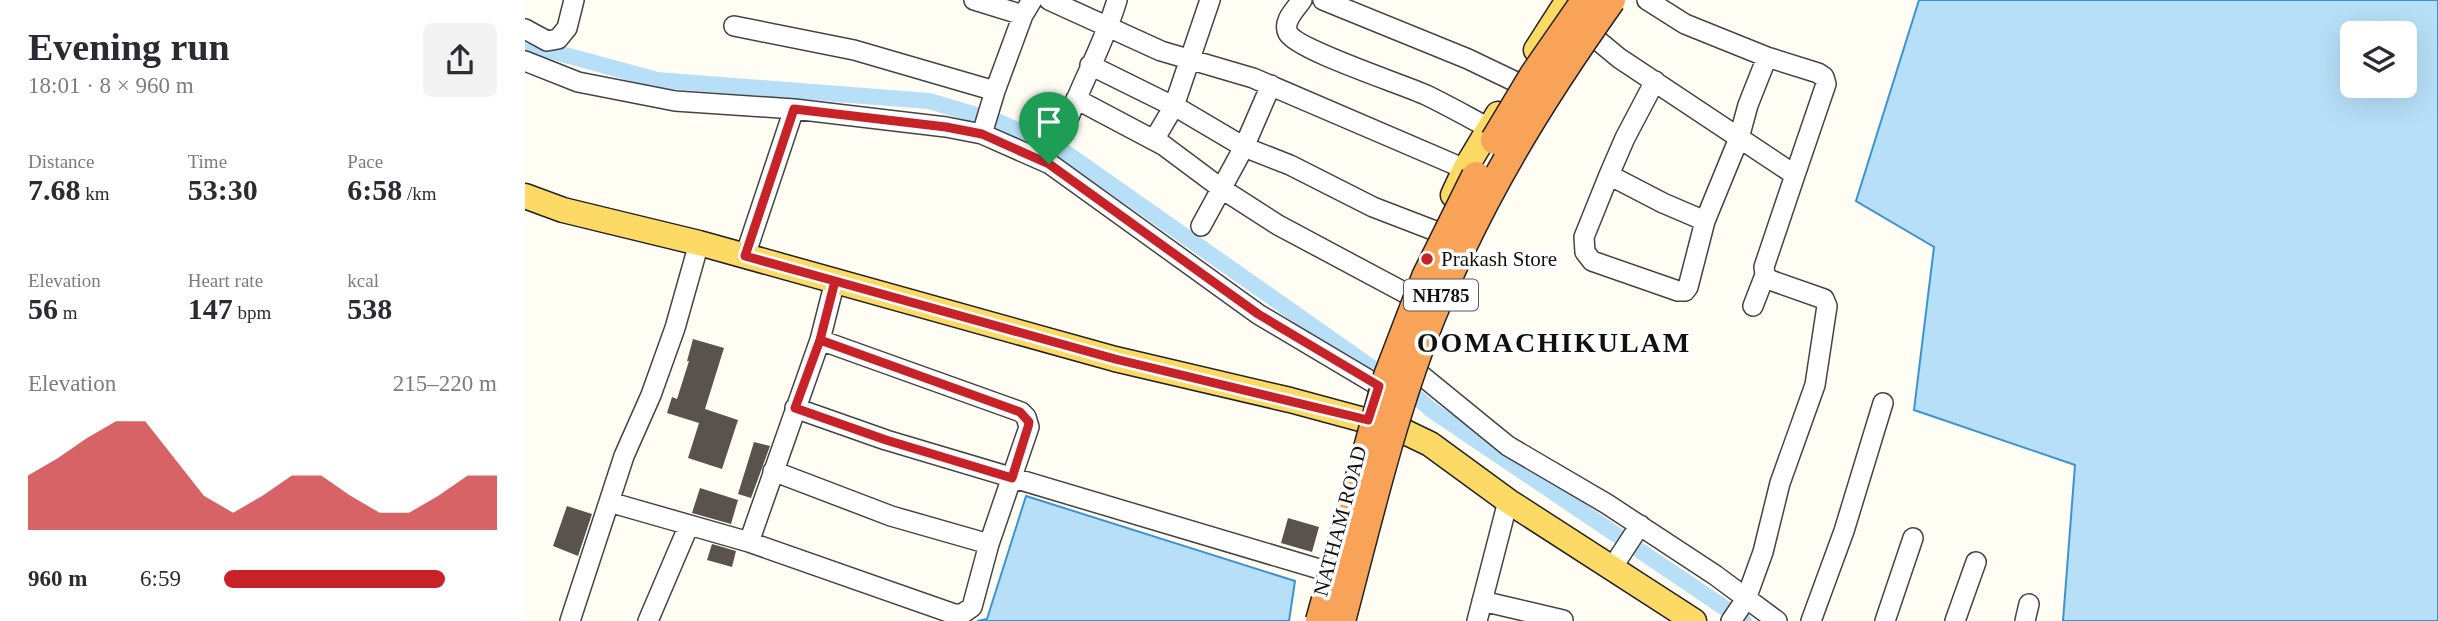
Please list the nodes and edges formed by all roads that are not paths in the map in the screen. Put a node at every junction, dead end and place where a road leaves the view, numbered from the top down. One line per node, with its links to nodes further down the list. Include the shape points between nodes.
1 (574, 0): 15 (street, via 558,40 547,41)
2 (974, 0): 12 (street)
3 (1049, 0): 14 (street)
4 (1117, 0): 14 (street)
5 (1210, 0): 18 (street)
6 (1302, 0): 27 (street, via 1286,22 1290,36)
7 (1323, 0): 22 (street)
8 (1568, 0): 22 (main road, NATHAM ROAD)
9 (1586, 0): 68 (highway, NH785, bridge, via 1508,118 1426,277 1377,411)
10 (1613, 0): 16 (main road, NATHAM ROAD); 69 (highway, NH785, bridge, via 1524,128 1446,281 1396,419)
11 (1647, 0): 17 (street, via 1685,24)
12 (1027, 7): 26 (street)
13 (734, 26): 26 (street, via 854,50)
14 (1109, 26): 18 (street, via 1161,51); 20 (street)
15 (525, 29)
16 (1590, 34): 21 (street); 46 (main road, NATHAM ROAD, via 1492,193 1460,259)
17 (1767, 57): 28 (street); 33 (street, via 1818,73 1826,84)
18 (1192, 58): 23 (street); 24 (street)
19 (525, 61): 25 (street, via 578,82 675,101)
20 (1090, 65): 24 (street); 29 (street, via 1072,108)
21 (1655, 81): 28 (street); 32 (street)
22 (1516, 82): 27 (main road, NATHAM ROAD)
23 (1271, 85): 30 (street); 31 (street)
24 (1174, 106): 29 (street); 30 (street)
25 (794, 109): 26 (street, via 946,127); 40 (street)
26 (989, 113): 47 (street, via 1049,164 1258,314)
27 (1489, 128): 31 (main road, NATHAM ROAD)
28 (1739, 138): 33 (street); 36 (street)
29 (1154, 140): 34 (street)
30 (1244, 147): 34 (street); 38 (street)
31 (1465, 169): 38 (main road, NATHAM ROAD)
32 (1609, 175): 36 (street); 36 (street, via 1584,237 1585,252 1593,261 1685,290)
33 (1795, 175): 41 (street)
34 (1222, 188): 37 (street); 43 (street, via 1278,225)
35 (525, 196): 39 (main road, via 563,210)
36 (1705, 221)
37 (1201, 226)
38 (1438, 232): 43 (main road, NATHAM ROAD)
39 (699, 243): 40 (main road); 55 (street, via 675,328)
40 (745, 256): 42 (main road)
41 (1765, 275): 44 (street); 64 (street, via 1824,299 1827,314 1815,384 1780,482 1763,552)
42 (835, 281): 45 (street); 50 (main road, via 1115,359)
43 (1411, 296): 47 (main road, NATHAM ROAD)
44 (1753, 306)
45 (820, 340): 49 (street); 53 (street, via 1020,412 1029,422)
46 (1416, 371): 51 (main road, NATHAM ROAD); 60 (street)
47 (1379, 386): 50 (main road, NATHAM ROAD)
48 (1883, 404): 74 (street)
49 (795, 408): 52 (street); 53 (street)
50 (1368, 420): 51 (main road); 62 (main road, NATHAM ROAD)
51 (1398, 429): 54 (main road, via 1452,458); 69 (main road, NATHAM ROAD)
52 (773, 471): 58 (street); 59 (street, via 891,516)
53 (1012, 478): 59 (street); 62 (street)
54 (1508, 501): 60 (main road); 63 (street)
55 (609, 502): 56 (street); 65 (street)
56 (689, 525): 58 (street); 66 (street)
57 (1913, 538): 75 (street)
58 (749, 542): 59 (street, via 954,614 972,607)
59 (989, 544)
60 (1628, 544): 64 (street, via 1715,575); 72 (main road)
61 (1976, 562): 76 (street)
62 (1326, 571): 67 (main road, NATHAM ROAD)
63 (1482, 601): 70 (street); 71 (street)
64 (1737, 612): 73 (street)
65 (570, 621)
66 (648, 621)
67 (1313, 621)
68 (1320, 621)
69 (1343, 621)
70 (1477, 621)
71 (1563, 621)
72 (1694, 621)
73 (1777, 621)
74 (1811, 621)
75 (1885, 621)
76 (1955, 621)

